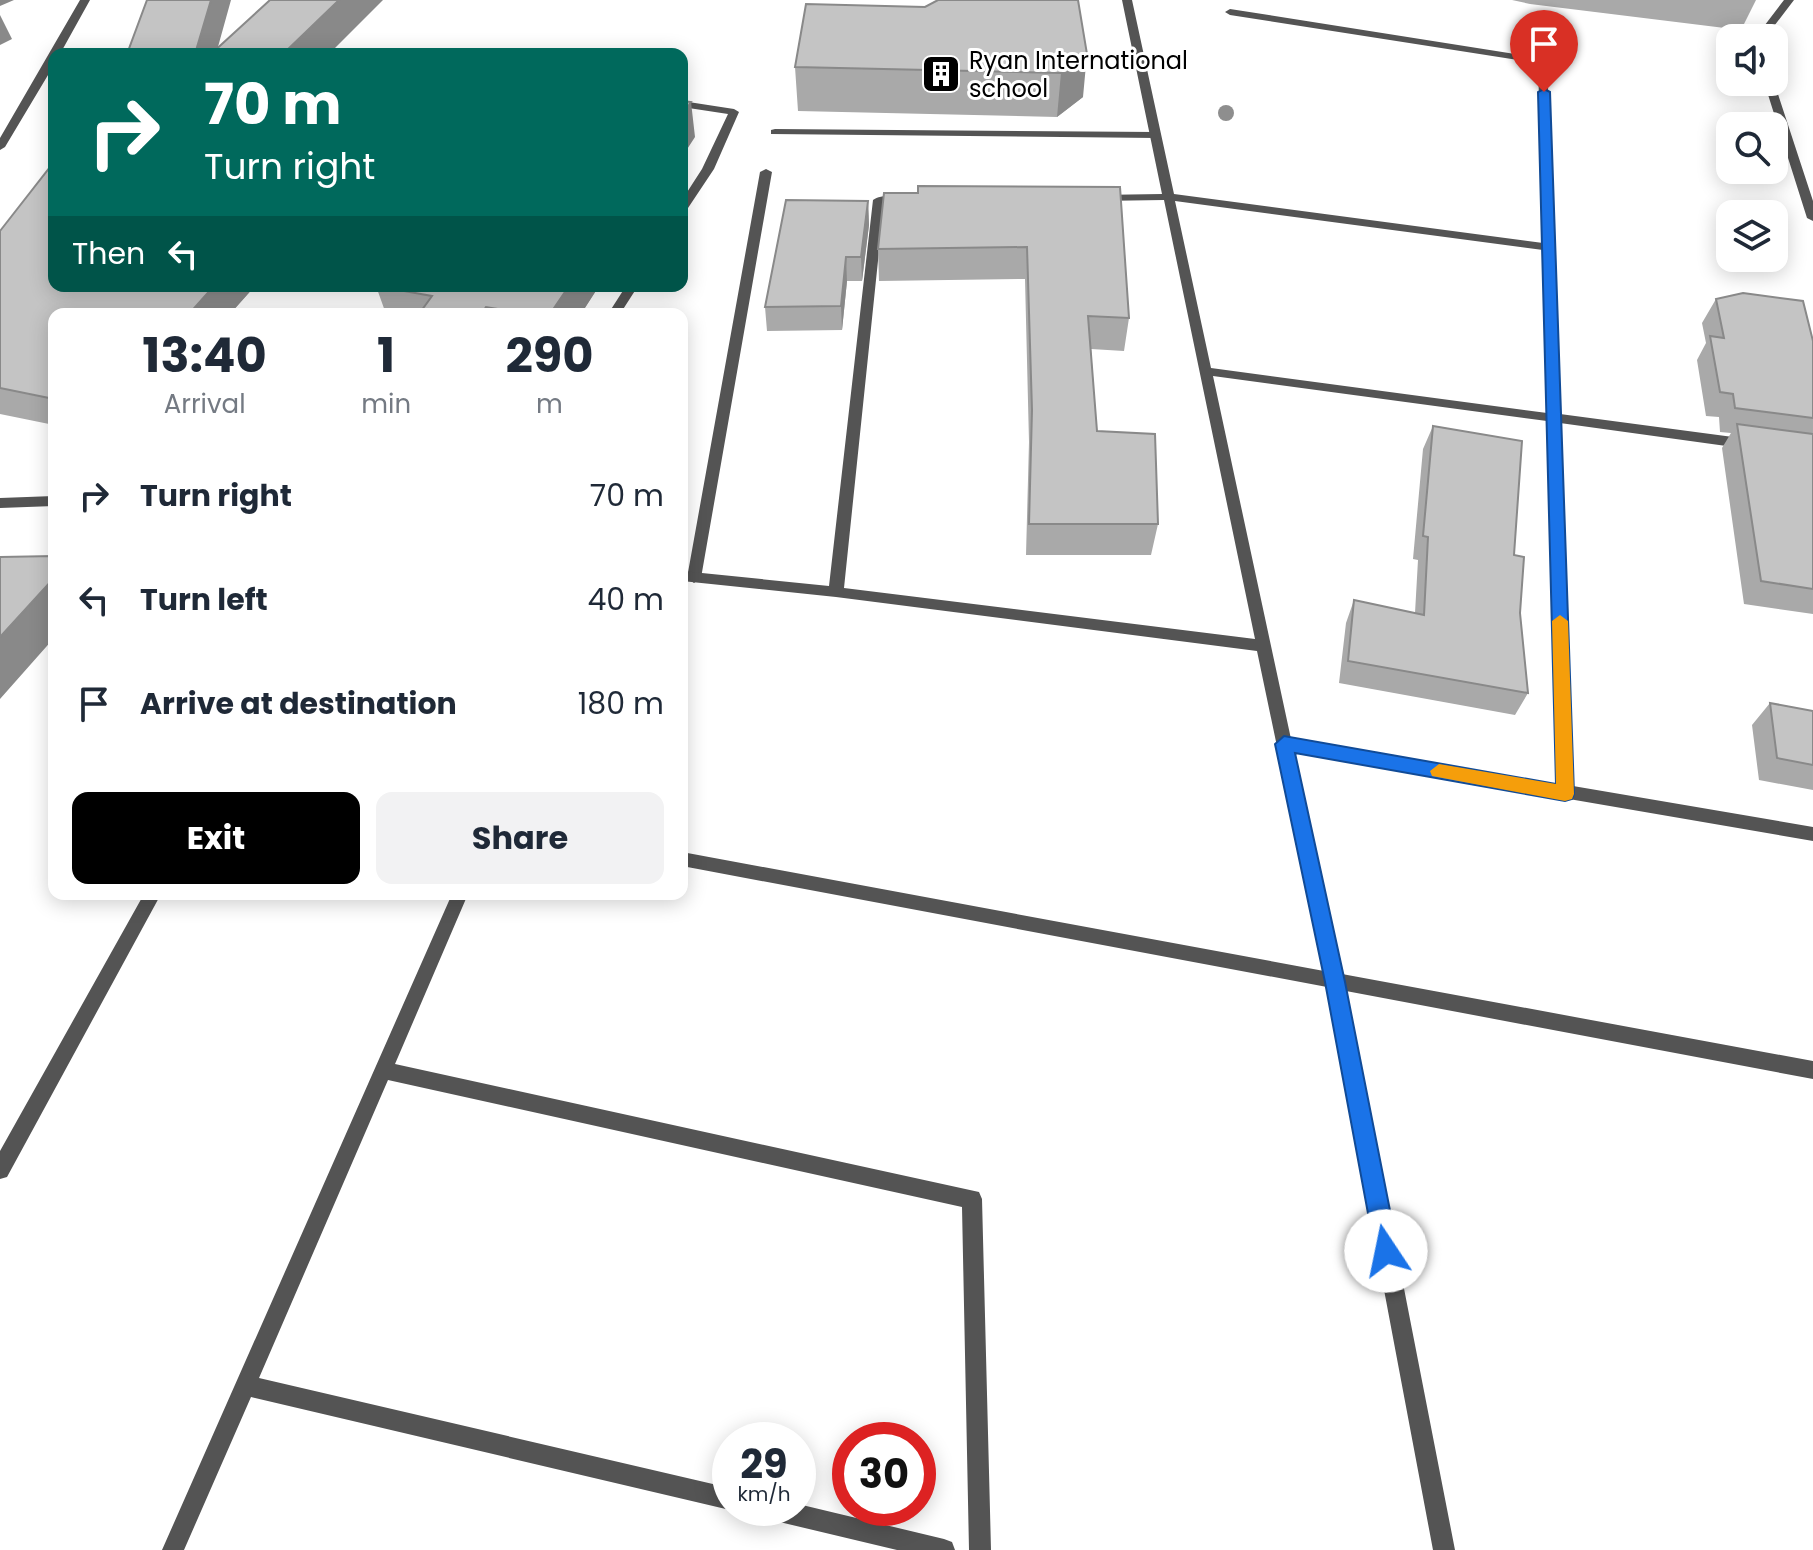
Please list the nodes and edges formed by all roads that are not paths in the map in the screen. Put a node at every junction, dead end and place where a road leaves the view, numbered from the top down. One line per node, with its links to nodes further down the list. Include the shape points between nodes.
1 (85, 0): 6 (street)
2 (1127, 0): 11 (street)
3 (1789, 0): 5 (street)
4 (1230, 12): 20 (street, via 1543,61)
5 (1771, 24)
6 (58, 48)
7 (48, 65): 12 (street)
8 (1773, 96): 16 (street)
9 (688, 105): 17 (street, via 734,112)
10 (775, 132): 11 (street)
11 (1156, 135): 14 (street)
12 (0, 147)
13 (766, 172): 26 (street)
14 (1169, 197): 15 (street); 20 (street); 21 (street)
15 (1077, 198)
16 (1810, 198): 19 (street)
17 (688, 200)
18 (910, 200): 27 (street, via 879,200)
19 (1813, 218)
20 (1549, 247): 22 (street)
21 (1206, 371): 22 (street); 28 (street)
22 (1554, 418): 23 (street); 30 (street)
23 (1767, 446)
24 (48, 501): 25 (street)
25 (0, 503)
26 (688, 577): 27 (street)
27 (836, 592): 28 (street)
28 (1264, 646): 29 (street)
29 (1284, 744): 30 (street); 35 (street)
30 (1565, 794): 31 (street)
31 (1813, 834)
32 (688, 860): 35 (street)
33 (150, 900): 38 (street)
34 (457, 900): 36 (street)
35 (1335, 982): 37 (street); 45 (street)
36 (383, 1070): 39 (street); 44 (street, via 972,1199)
37 (1813, 1070)
38 (0, 1170)
39 (246, 1385): 40 (street); 42 (street)
40 (712, 1495)
41 (816, 1520): 43 (street)
42 (173, 1550)
43 (944, 1550)
44 (980, 1550)
45 (1444, 1550)

